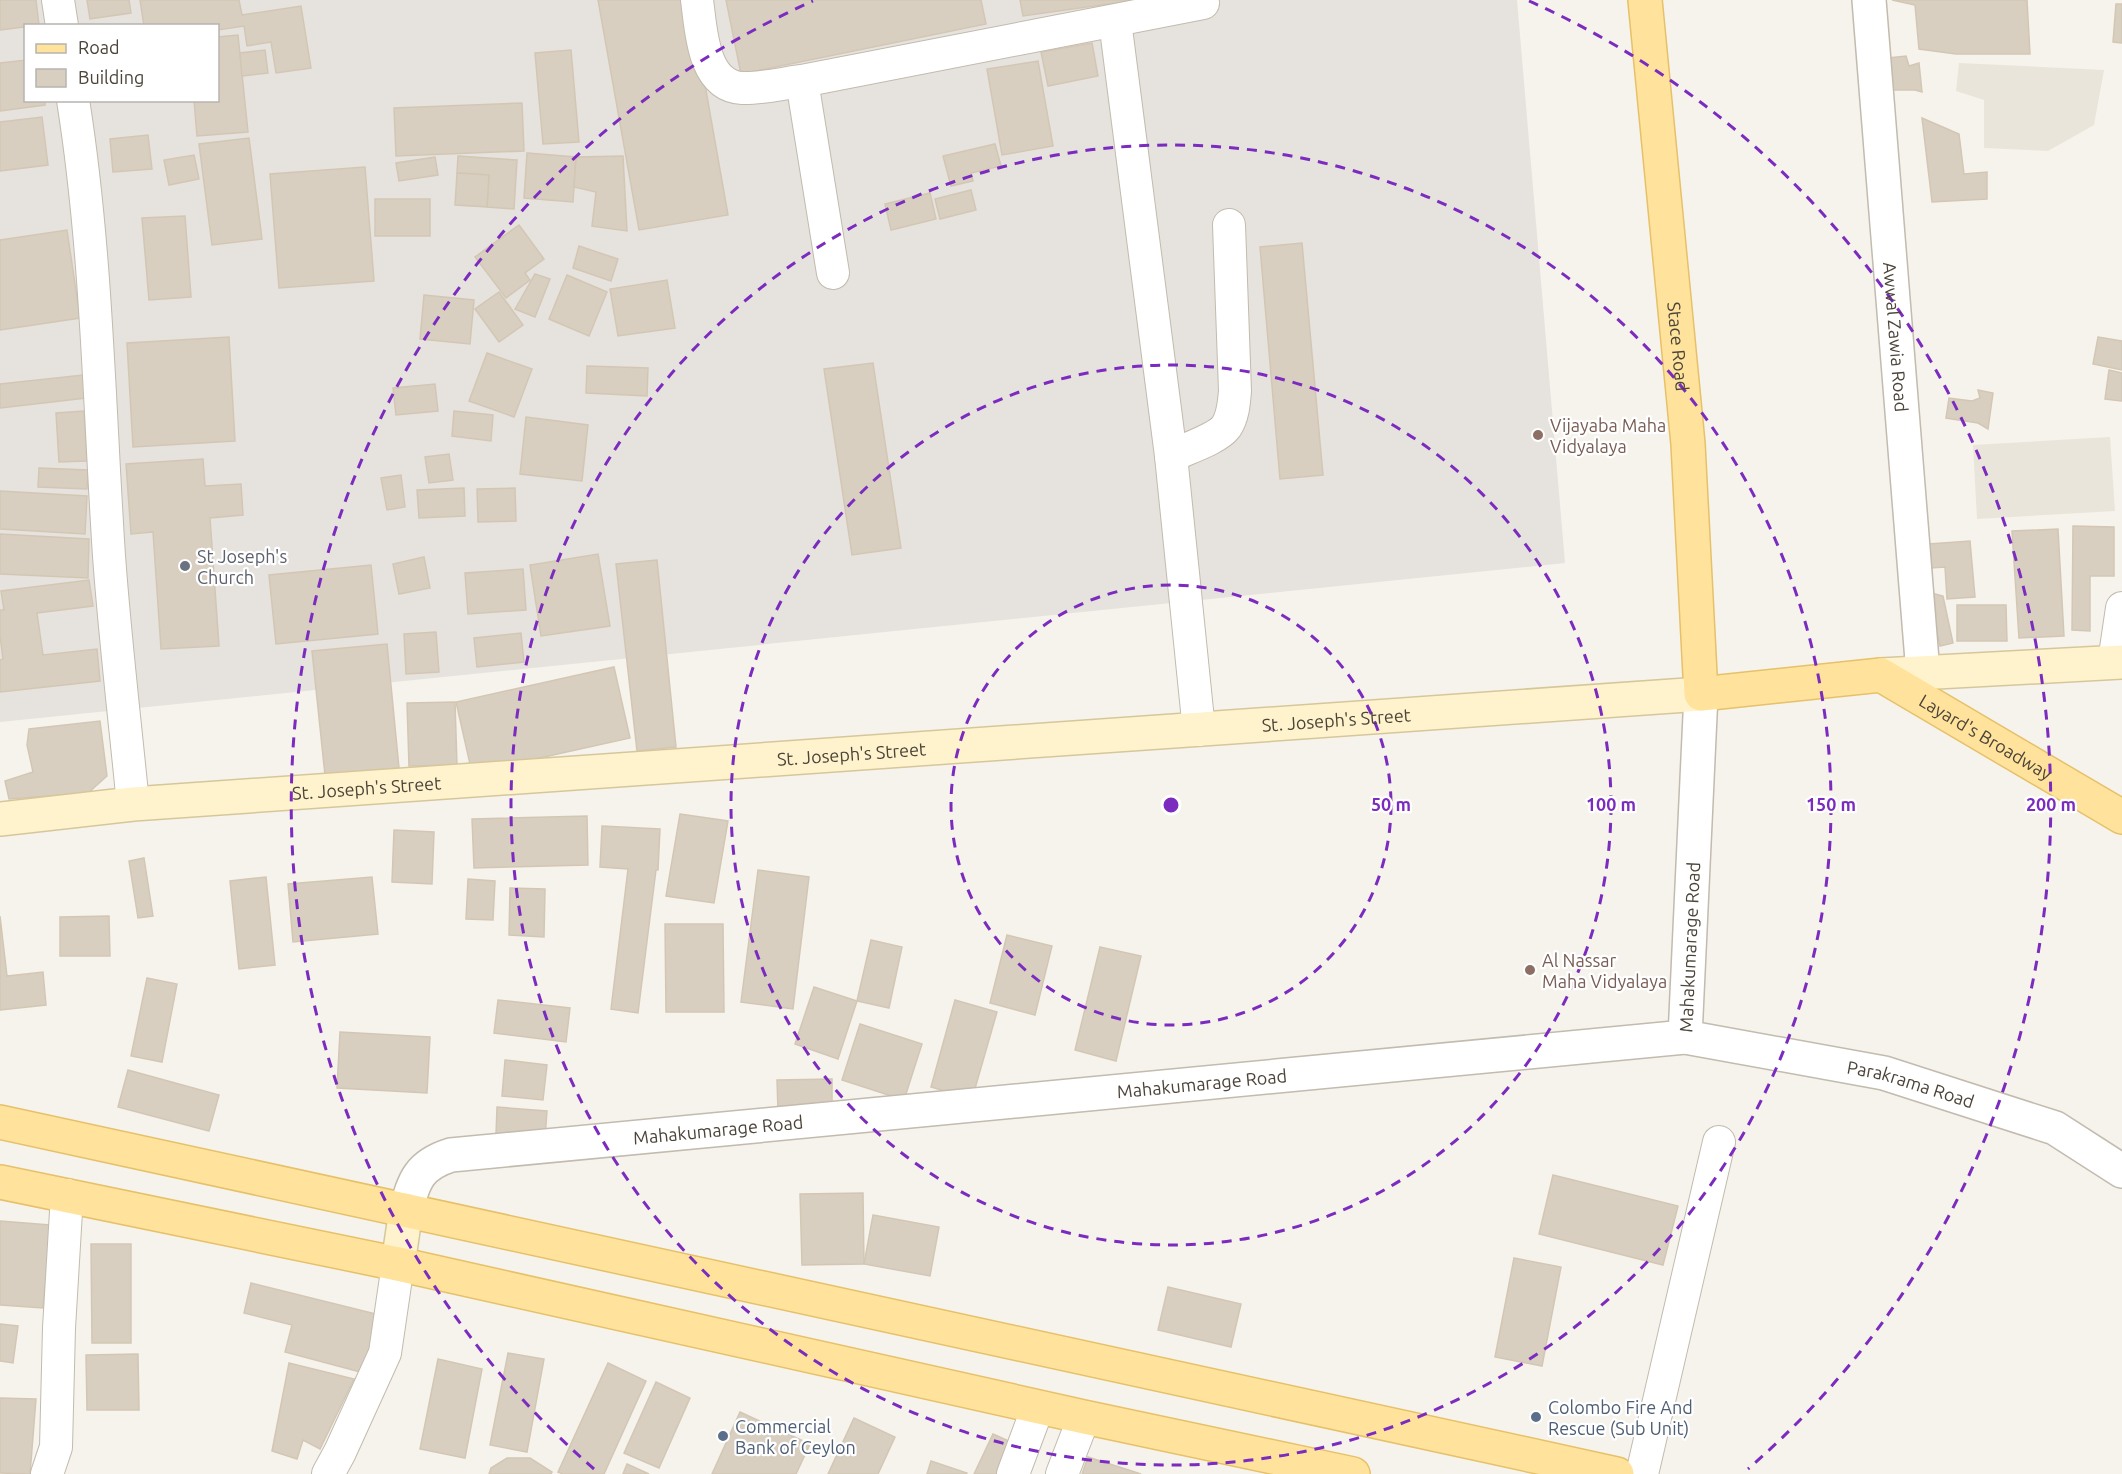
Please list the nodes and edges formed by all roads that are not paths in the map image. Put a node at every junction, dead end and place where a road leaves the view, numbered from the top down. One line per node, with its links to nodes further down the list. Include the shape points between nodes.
1 (58, 0): 7 (street)
2 (697, 0): 8 (street, via 708,61 725,82 740,88)
3 (1645, 0): 17 (main road, Stace Road, via 1688,444)
4 (1869, 0): 15 (street, Awwal Zawia Road)
5 (1203, 3): 6 (street)
6 (1115, 21): 8 (street); 12 (street)
7 (62, 24)
8 (802, 81): 11 (street)
9 (73, 102): 19 (street, via 84,173 109,558)
10 (1229, 225): 12 (street, via 1233,409 1225,428)
11 (833, 273)
12 (1171, 456): 18 (street)
13 (2122, 608): 14 (street)
14 (2118, 662): 15 (main road)
15 (1923, 673): 16 (main road)
16 (1881, 675): 17 (main road); 20 (main road, Layard's Broadway)
17 (1701, 694): 18 (main road, St. Joseph's Street); 22 (street, Mahakumarage Road)
18 (1199, 730): 19 (main road, St. Joseph's Street)
19 (133, 804): 21 (main road, St. Joseph's Street)
20 (2122, 817)
21 (0, 819)
22 (1685, 1036): 25 (street, Parakrama Road, via 1884,1073 2055,1128); 28 (street, Mahakumarage Road, via 451,1155 435,1160 423,1170 413,1183)
23 (0, 1122): 28 (main road)
24 (1719, 1142): 38 (street)
25 (2122, 1171)
26 (0, 1182): 27 (main road)
27 (67, 1195): 29 (main road); 32 (street, via 56,1447)
28 (406, 1210): 29 (main road); 37 (main road)
29 (398, 1264): 30 (main road); 33 (street, via 385,1353)
30 (1038, 1407): 31 (main road); 34 (street)
31 (1084, 1417): 35 (street); 36 (main road)
32 (47, 1474)
33 (328, 1474)
34 (1013, 1474)
35 (1062, 1474)
36 (1353, 1474)
37 (1617, 1474)
38 (1642, 1474)

